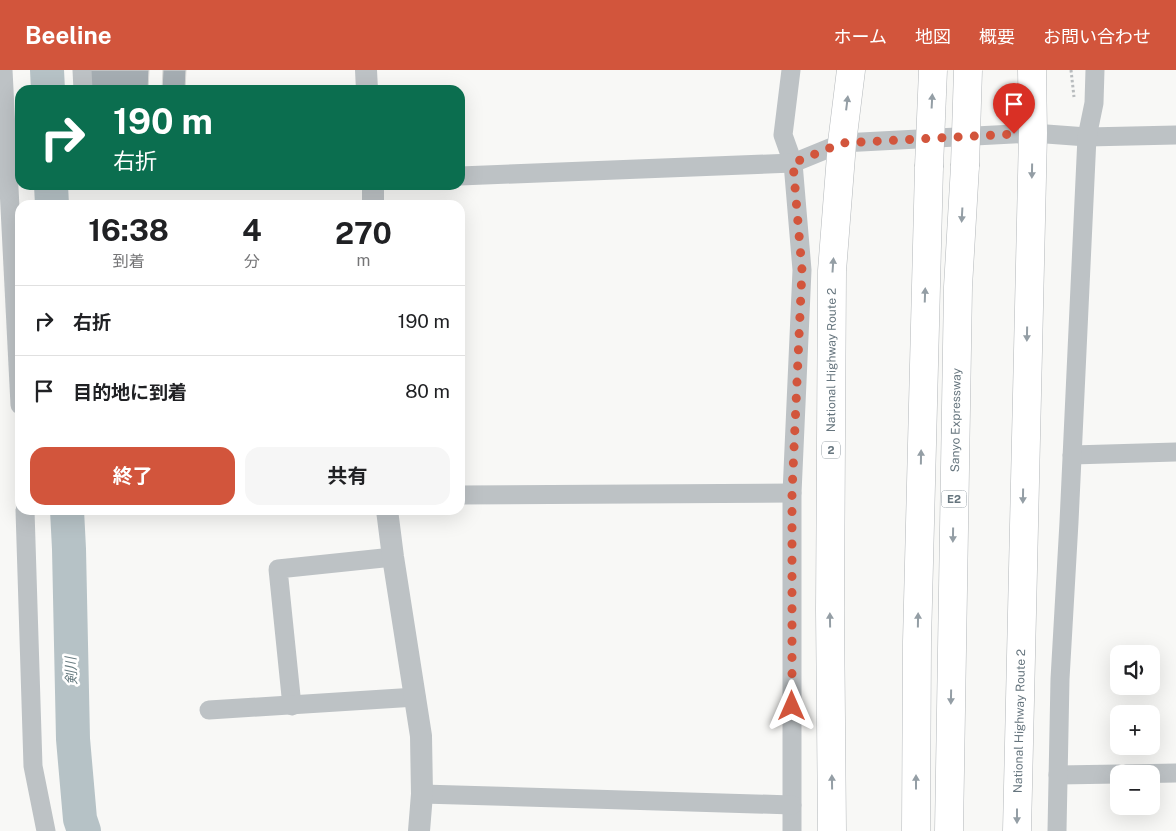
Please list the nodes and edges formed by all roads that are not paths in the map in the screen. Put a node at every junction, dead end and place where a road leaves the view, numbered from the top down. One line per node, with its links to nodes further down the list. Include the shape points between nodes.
1 (3, 70): 18 (street)
2 (82, 70): 10 (street)
3 (366, 70): 11 (street)
4 (791, 70): 16 (street, via 783,135)
5 (851, 70): 15 (highway, National Highway Route 2 / 2, one-way to 5)
6 (933, 70): 39 (highway, one-way to 6, bridge, via 918,603)
7 (968, 70): 40 (highway, Sanyo Expressway / E2, one-way to 40, bridge, via 958,287)
8 (1032, 70): 12 (highway, National Highway Route 2)
9 (1095, 70): 14 (street, via 1094,103)
10 (83, 85)
11 (367, 85)
12 (1033, 133): 14 (street); 15 (street); 41 (highway, National Highway Route 2, one-way to 41)
13 (1176, 135): 14 (street)
14 (1087, 137): 20 (street)
15 (842, 143): 16 (street); 38 (highway, National Highway Route 2 / 2, one-way to 15, via 832,271)
16 (793, 163): 17 (street); 21 (street, via 802,270)
17 (465, 176)
18 (15, 306)
19 (1176, 452): 20 (street)
20 (1072, 455): 32 (street)
21 (792, 493): 22 (street); 34 (street)
22 (465, 495)
23 (25, 515): 35 (street, via 33,766)
24 (388, 515): 25 (street)
25 (393, 557): 26 (street); 27 (street, via 278,569)
26 (416, 697): 27 (street); 33 (street, via 422,736)
27 (292, 706): 28 (street)
28 (209, 710)
29 (1160, 773): 30 (street)
30 (1176, 773)
31 (1110, 774): 32 (street)
32 (1058, 775): 42 (street)
33 (422, 794): 34 (street); 36 (street)
34 (792, 805): 37 (street)
35 (46, 831)
36 (419, 831)
37 (792, 831)
38 (832, 831)
39 (916, 831)
40 (949, 831)
41 (1017, 831)
42 (1057, 831)

